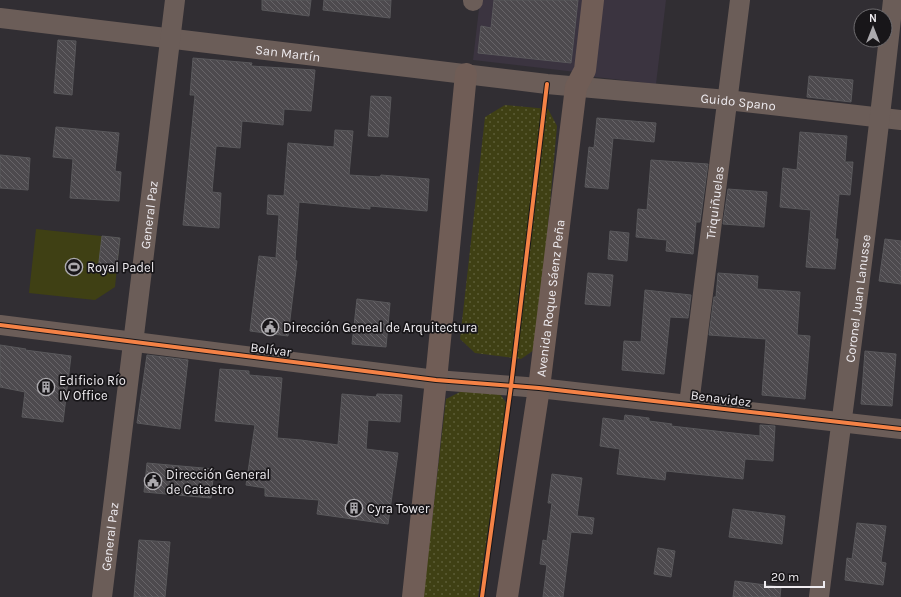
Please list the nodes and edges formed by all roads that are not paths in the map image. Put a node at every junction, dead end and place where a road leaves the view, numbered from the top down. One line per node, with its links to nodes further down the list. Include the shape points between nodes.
1 (175, 0): 6 (street, General Paz)
2 (593, 0): 8 (main road, Avenida Roque Sáenz Peña, via 585,70)
3 (740, 0): 9 (street, Triquiñuelas)
4 (893, 0): 10 (street, Coronel Juan Lanusse)
5 (0, 18): 6 (street, San Martín)
6 (170, 38): 7 (street, San Martín); 13 (street, General Paz)
7 (466, 74): 8 (street, San Martín); 14 (main road)
8 (576, 87): 9 (street, Guido Spano); 15 (main road, Avenida Roque Sáenz Peña)
9 (727, 100): 10 (street, Guido Spano); 16 (street, Triquiñuelas)
10 (881, 118): 11 (street, Guido Spano); 17 (street, Coronel Juan Lanusse)
11 (901, 120)
12 (0, 325): 13 (street, Bolívar)
13 (134, 342): 14 (street, Bolívar); 19 (street, General Paz)
14 (436, 380): 15 (street, Bolívar); 20 (main road)
15 (539, 388): 16 (street, Benavidez); 21 (main road, Avenida Roque Sáenz Peña)
16 (689, 404): 17 (street, Benavidez)
17 (841, 422): 18 (street, Benavidez); 22 (street, Coronel Juan Lanusse)
18 (901, 429)
19 (102, 597)
20 (413, 597)
21 (507, 597)
22 (819, 597)

